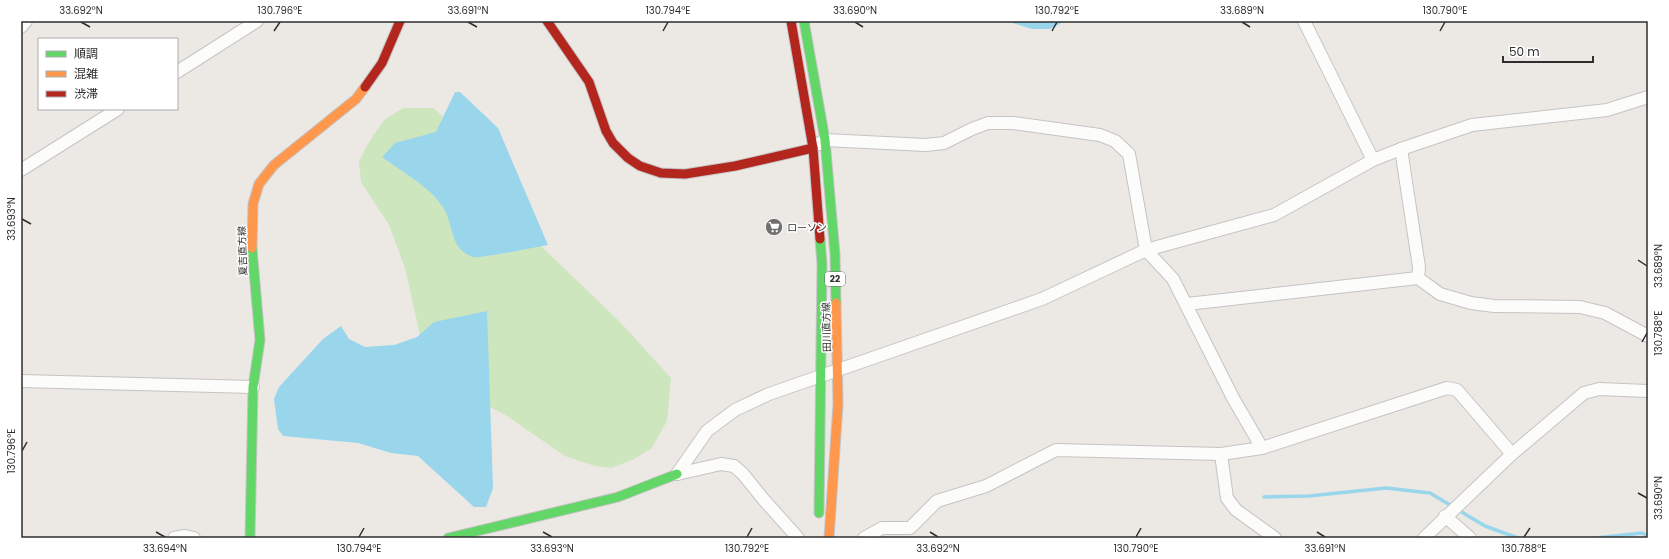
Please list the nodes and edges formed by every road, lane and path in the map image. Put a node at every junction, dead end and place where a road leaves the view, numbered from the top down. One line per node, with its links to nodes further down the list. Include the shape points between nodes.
1 (26, 21): 8 (street)
2 (257, 21): 9 (street)
3 (400, 21): 24 (main road, 夏吉直方線, via 382,63 356,99 274,165 259,184 253,204 252,254 260,340)
4 (547, 21): 13 (main road, via 586,77 612,142 639,166 660,173 684,174 749,164)
5 (791, 21): 13 (main road, 田川直方線 / 22)
6 (804, 21): 12 (main road, 田川直方線 / 22)
7 (1304, 21): 15 (street)
8 (21, 27)
9 (178, 71)
10 (1648, 97): 14 (street, via 1607,110 1472,125)
11 (116, 110): 16 (street)
12 (825, 140): 13 (street); 17 (street, via 926,145 944,143 988,123 1013,123 1100,135 1115,141 1129,154); 21 (main road, 田川直方線 / 22, via 835,254)
13 (813, 148): 22 (main road, 田川直方線 / 22, via 822,264)
14 (1401, 148): 15 (street); 18 (street, via 1419,267)
15 (1373, 160): 17 (street, via 1274,215)
16 (21, 170)
17 (1146, 250): 19 (street, via 1173,279); 21 (street, via 1042,299)
18 (1418, 278): 19 (street); 20 (street, via 1440,294 1471,303 1580,307 1605,313)
19 (1187, 304): 26 (street, via 1233,398)
20 (1648, 336)
21 (838, 369): 22 (street); 37 (main road, 田川直方線 / 22)
22 (821, 375): 29 (street, via 769,394 735,410 707,431); 31 (main road, 田川直方線 / 22)
23 (21, 381): 24 (street)
24 (253, 387): 34 (main road, 夏吉直方線)
25 (1648, 391): 28 (street, via 1599,389 1584,393)
26 (1262, 448): 27 (street); 28 (street, via 1447,388 1457,390)
27 (1221, 454): 38 (street, via 1056,450 986,486 937,501 910,528 882,528); 39 (street, via 1227,498 1236,510)
28 (1512, 454): 30 (street)
29 (677, 474): 35 (main road, via 618,497); 36 (street, via 721,464 734,466)
30 (1445, 516): 40 (street); 41 (street)
31 (819, 522)
32 (174, 538): 33 (street)
33 (194, 538)
34 (250, 538)
35 (448, 538)
36 (798, 538)
37 (829, 538)
38 (864, 538)
39 (1275, 538)
40 (1424, 538)
41 (1470, 538)

